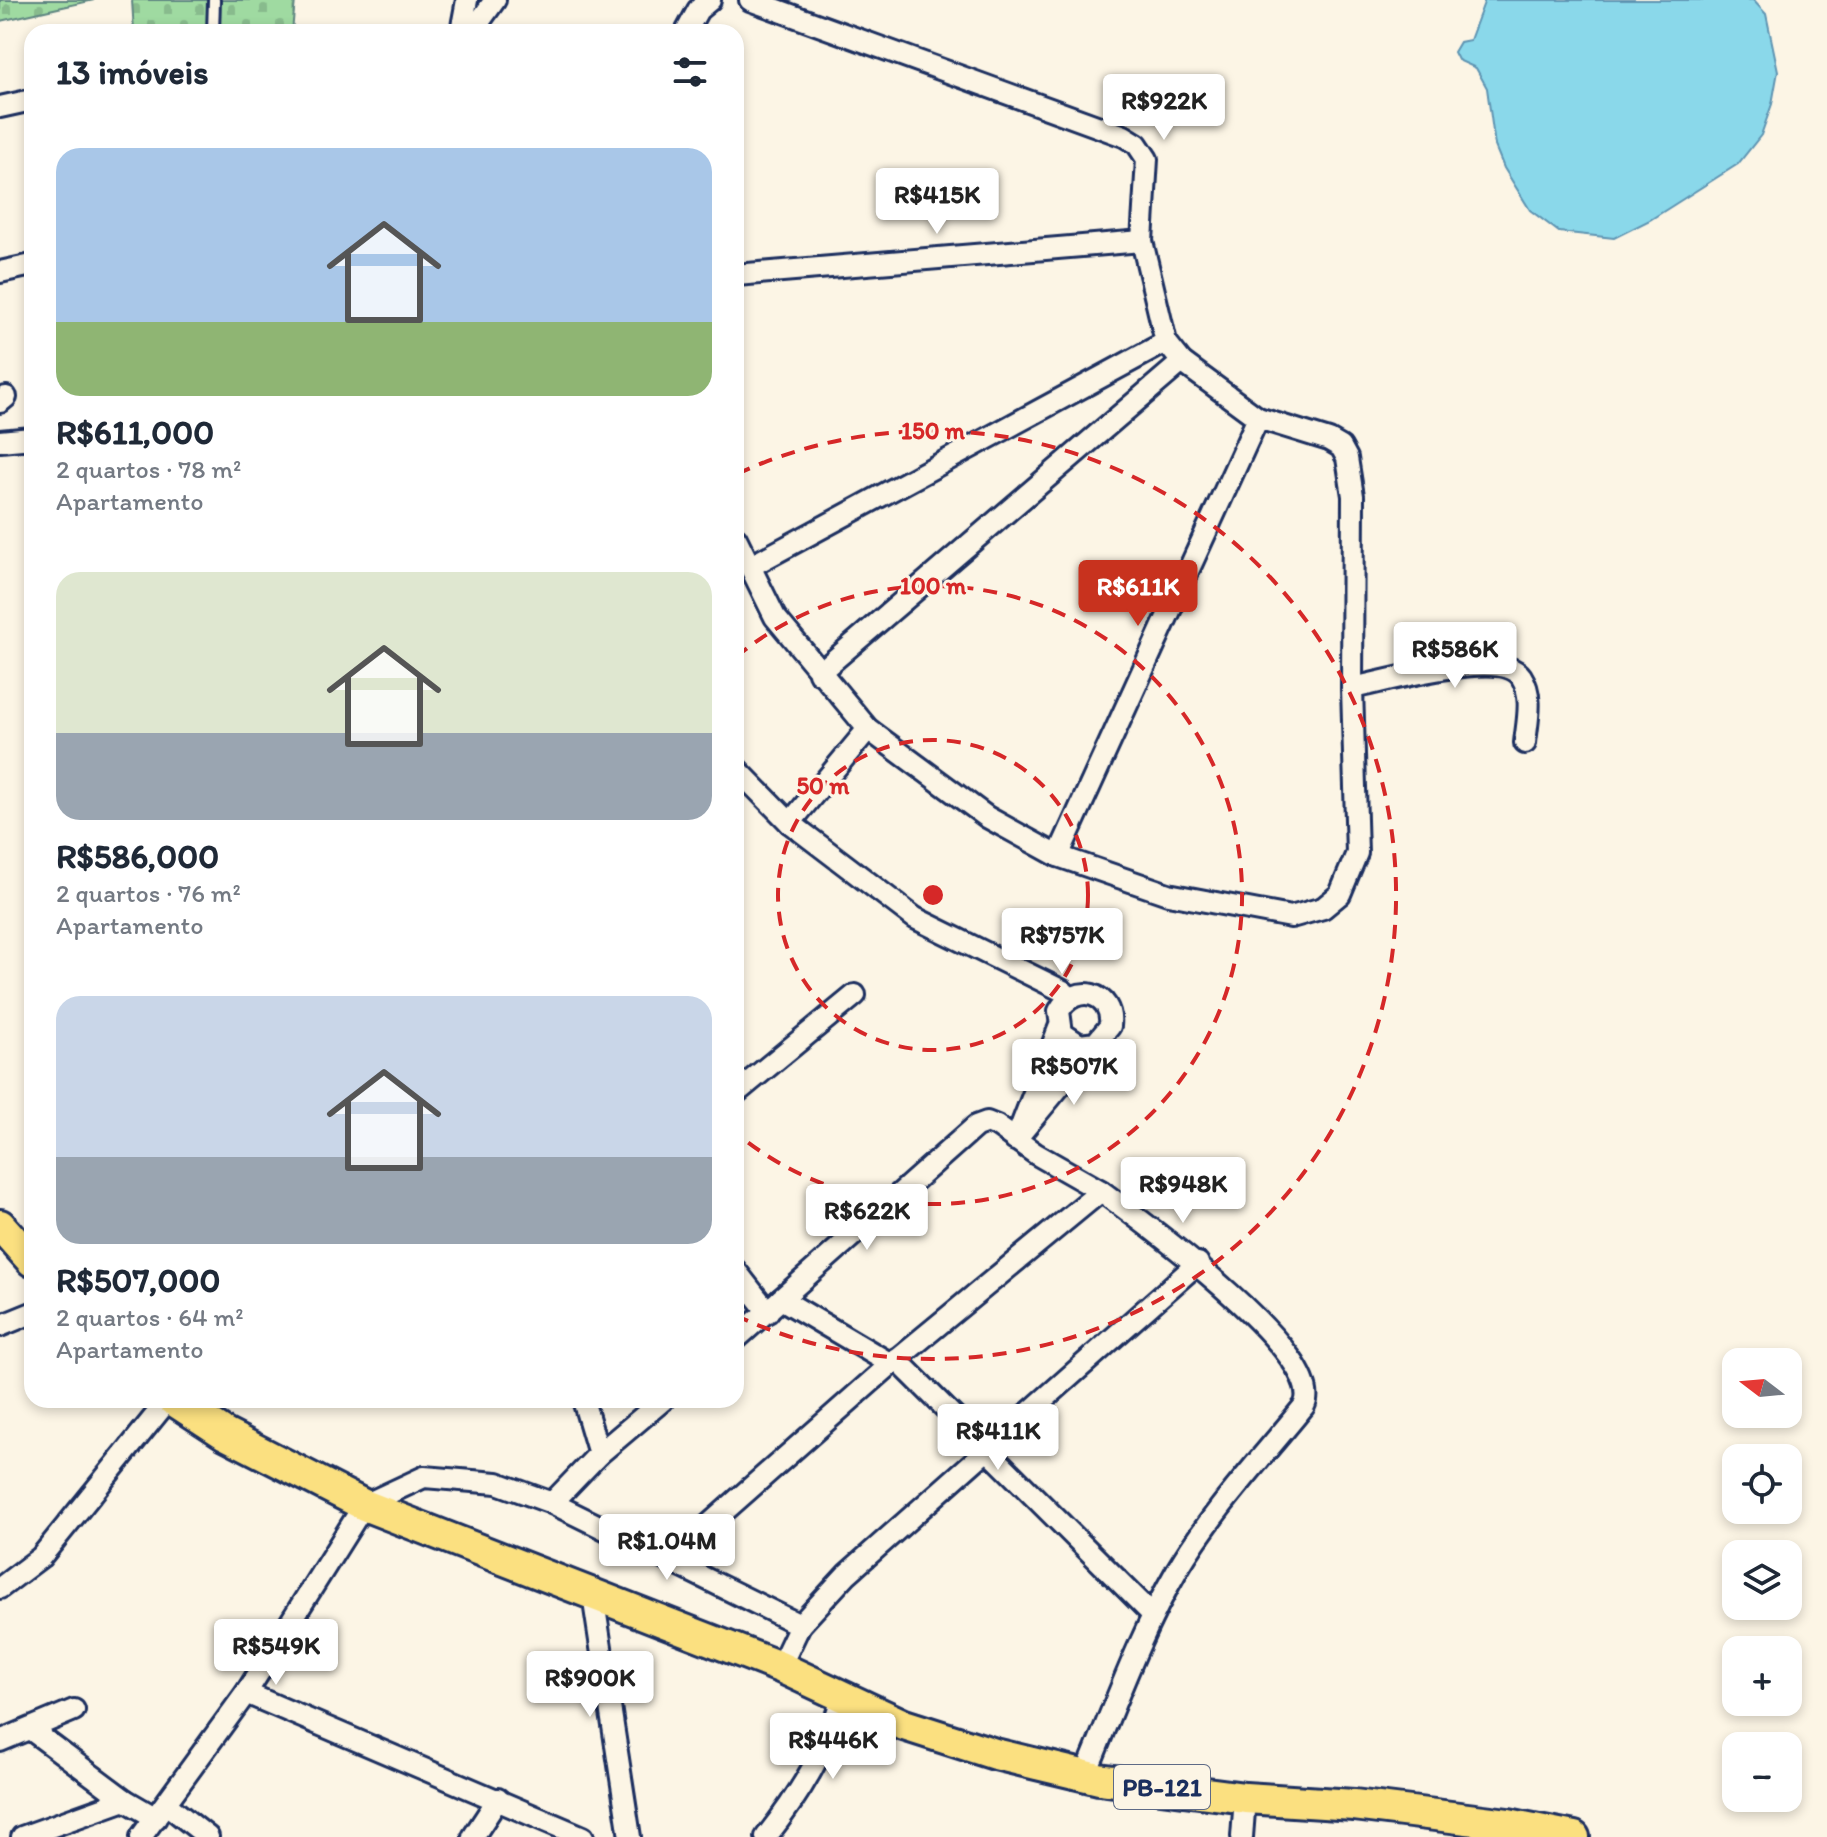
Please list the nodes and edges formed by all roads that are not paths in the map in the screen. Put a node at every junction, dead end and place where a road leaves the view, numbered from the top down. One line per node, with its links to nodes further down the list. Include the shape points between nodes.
1 (214, 0): 6 (lane)
2 (467, 0): 7 (street)
3 (495, 0): 8 (street)
4 (710, 0): 9 (street)
5 (750, 0): 12 (street, via 1124,136 1147,159)
6 (213, 24)
7 (462, 24)
8 (478, 24)
9 (690, 24)
10 (24, 102): 11 (street)
11 (0, 107)
12 (1142, 241): 15 (street); 16 (street)
13 (24, 267): 14 (street)
14 (0, 272)
15 (744, 274)
16 (1166, 342): 17 (street); 22 (street)
17 (1182, 362): 18 (street); 23 (street)
18 (1258, 418): 24 (street, via 1329,440 1347,458 1353,496); 29 (street)
19 (24, 439): 20 (street)
20 (0, 441)
21 (744, 553): 22 (street)
22 (751, 566): 23 (street, via 775,617)
23 (819, 673): 25 (street)
24 (1352, 688): 26 (street, via 1480,663 1506,665 1521,677 1528,694); 29 (street, via 1357,853 1340,894 1323,908 1291,917 1266,915 1168,894)
25 (868, 729): 28 (street); 29 (street, via 987,817)
26 (1525, 743)
27 (744, 776): 28 (street)
28 (790, 823): 31 (street, via 915,918)
29 (1058, 856)
30 (855, 995): 34 (street)
31 (1069, 997): 32 (street, via 1059,1011); 33 (street, via 1090,993 1107,1005 1110,1026)
32 (1059, 1028): 33 (street, via 1075,1044); 35 (street)
33 (1096, 1043): 35 (street)
34 (744, 1086)
35 (1015, 1140): 36 (street); 41 (street, via 992,1124 976,1126)
36 (1101, 1191): 39 (street); 45 (street)
37 (0, 1225): 38 (main road)
38 (24, 1252)
39 (1198, 1263): 50 (street); 57 (street, via 1286,1351 1303,1375 1308,1398 1199,1536)
40 (744, 1278): 41 (street)
41 (775, 1305): 44 (street); 45 (street)
42 (24, 1316): 43 (street)
43 (0, 1326)
44 (744, 1332)
45 (893, 1362): 50 (street); 54 (street)
46 (164, 1408): 55 (street, via 41,1557)
47 (184, 1408): 53 (main road, PB-121)
48 (585, 1408): 51 (street)
49 (654, 1408): 51 (street)
50 (991, 1450): 57 (street); 58 (street, via 847,1574)
51 (599, 1454): 52 (street)
52 (552, 1503): 53 (street, via 497,1483 424,1477); 54 (street)
53 (364, 1505): 56 (main road, PB-121); 60 (street)
54 (670, 1559): 58 (street)
55 (0, 1588)
56 (593, 1595): 59 (main road, PB-121); 75 (street)
57 (1153, 1615): 65 (street)
58 (800, 1625): 59 (street)
59 (780, 1667): 61 (main road, PB-121)
60 (246, 1693): 67 (street); 69 (street)
61 (843, 1696): 65 (main road, PB-121, via 904,1725); 76 (street, via 811,1776)
62 (74, 1710): 63 (street)
63 (30, 1729): 64 (street); 68 (street)
64 (0, 1741)
65 (1092, 1777): 66 (main road, PB-121)
66 (1234, 1797): 77 (street); 78 (main road, PB-121, via 1354,1805)
67 (498, 1799): 73 (street); 74 (street)
68 (125, 1800): 69 (street); 70 (street)
69 (161, 1811): 71 (street); 72 (street)
70 (22, 1837)
71 (141, 1837)
72 (208, 1837)
73 (473, 1837)
74 (583, 1837)
75 (630, 1837)
76 (766, 1837)
77 (1242, 1837)
78 (1574, 1837)

